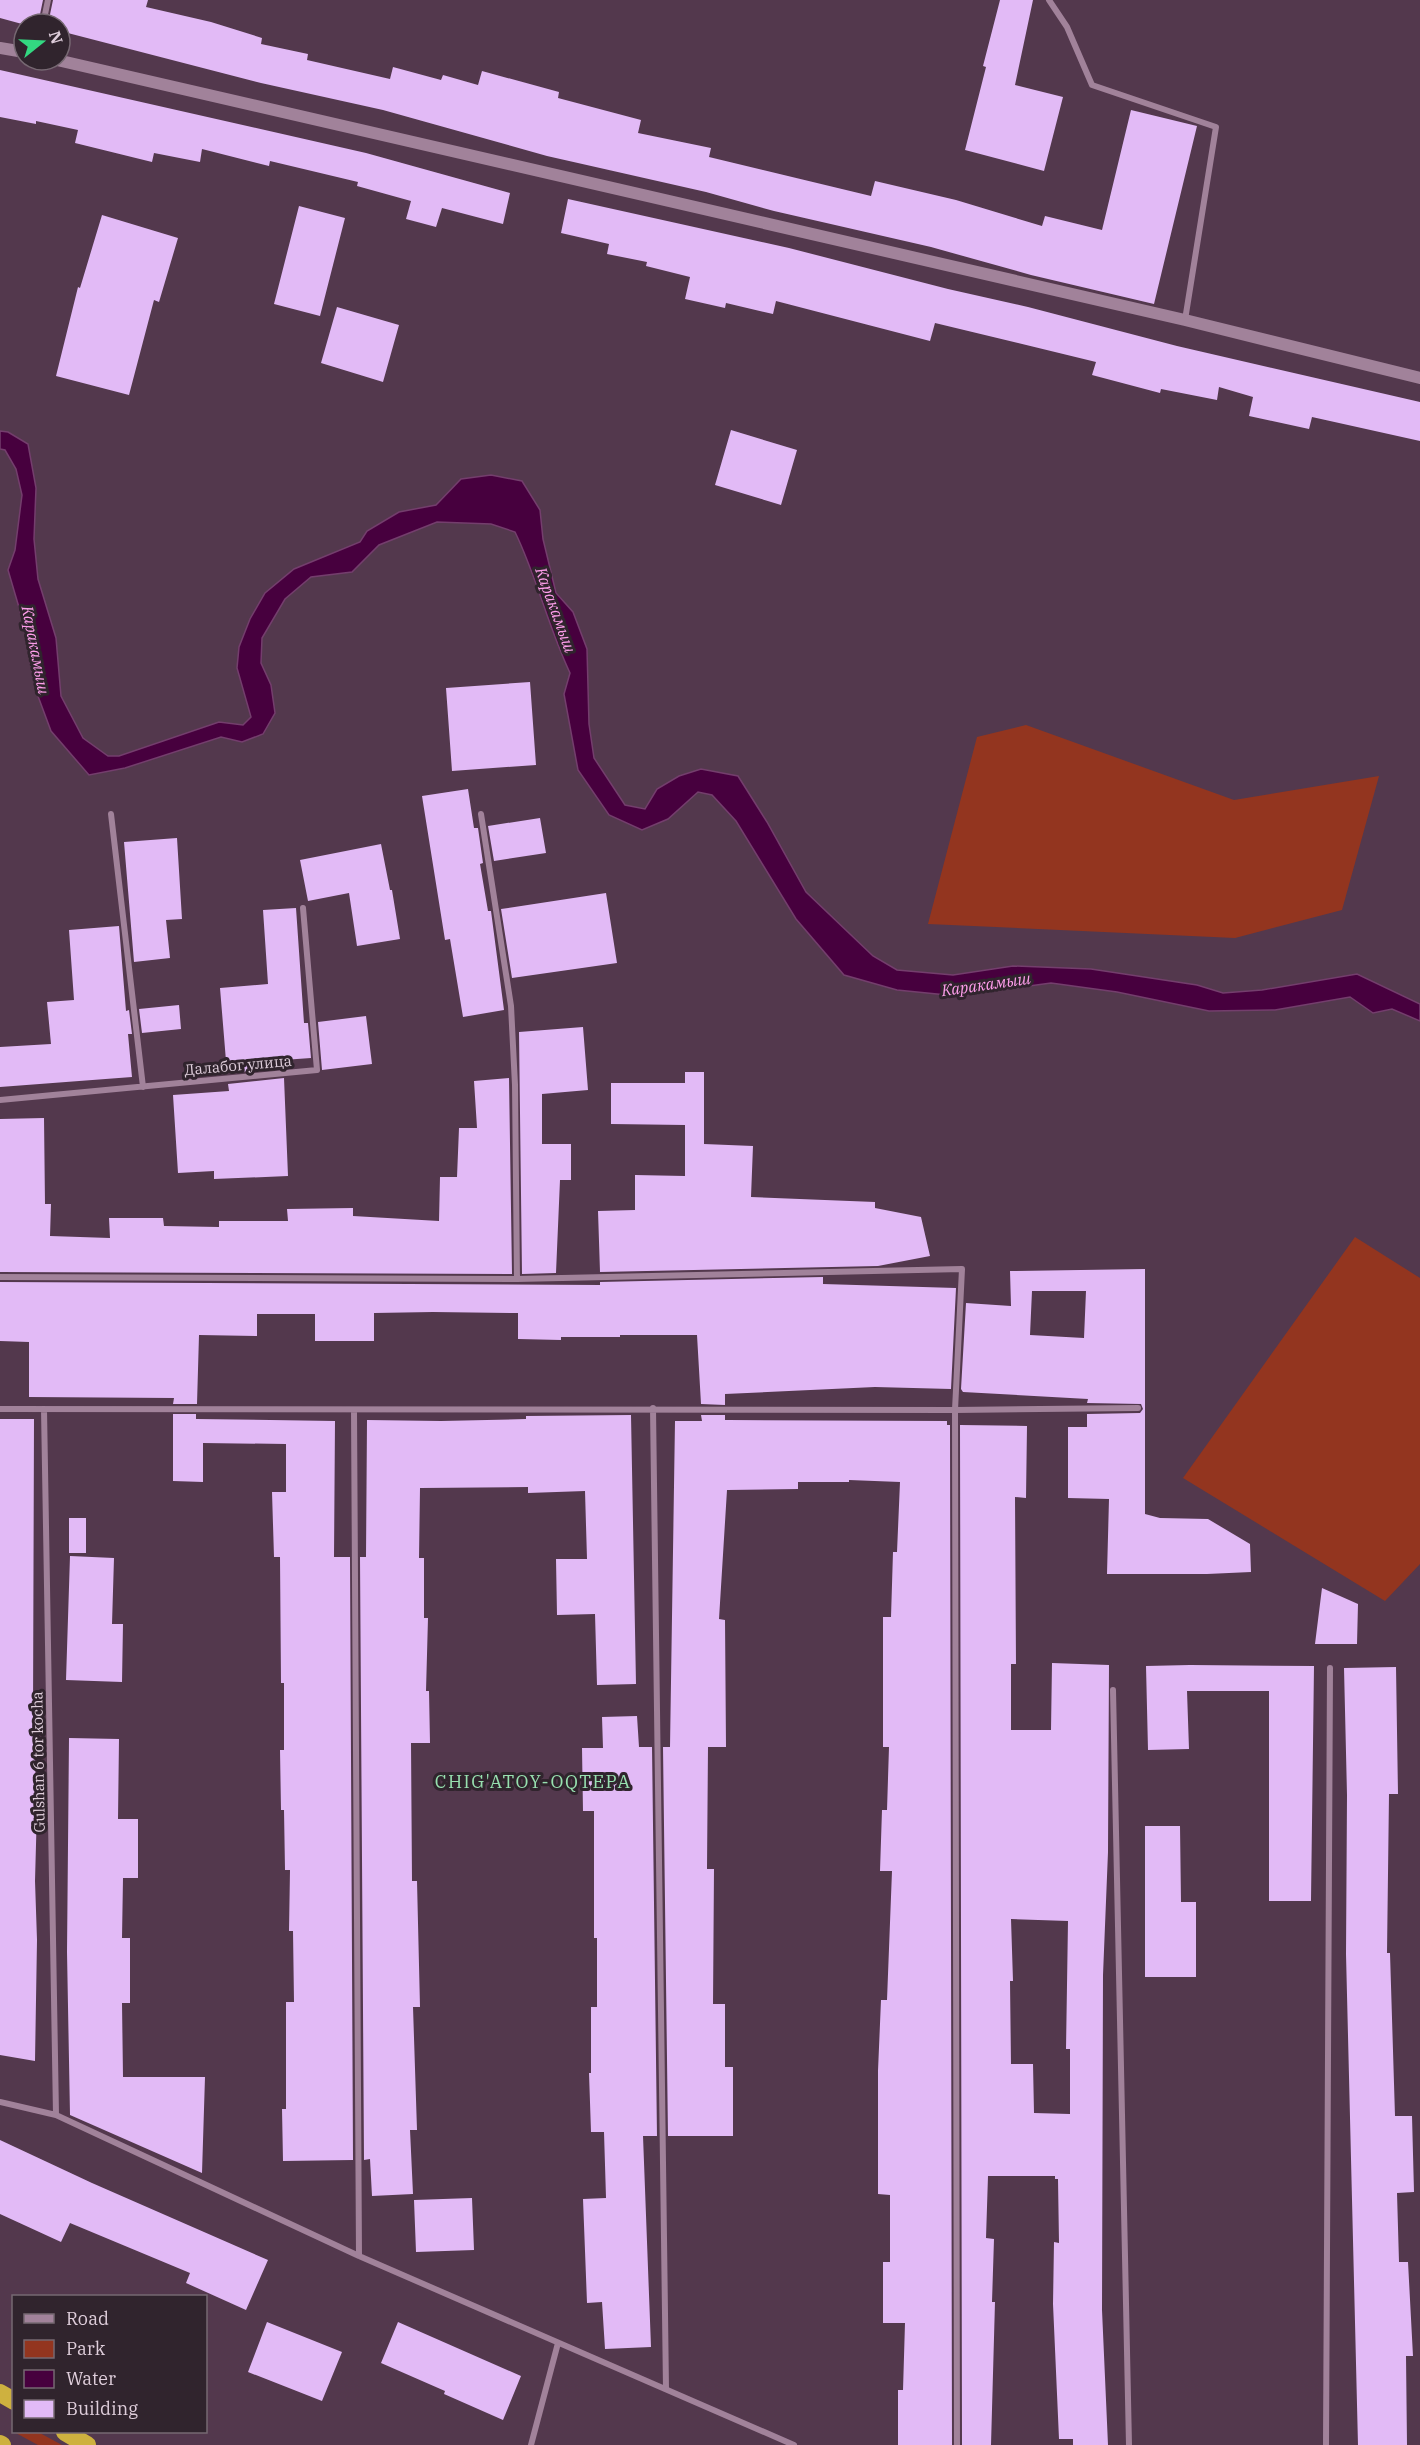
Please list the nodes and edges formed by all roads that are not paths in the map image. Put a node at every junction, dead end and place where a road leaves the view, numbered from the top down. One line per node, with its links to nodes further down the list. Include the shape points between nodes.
1 (1049, 0): 3 (street, via 1067,27 1092,84 1216,127)
2 (72, 63): 3 (street)
3 (1185, 320): 4 (street)
4 (1420, 378)
5 (111, 814): 8 (street)
6 (481, 814): 11 (street, via 511,1006 516,1085)
7 (303, 908): 8 (street, Далабог улица, via 317,1070)
8 (142, 1087): 9 (street, Далабог улица)
9 (0, 1100)
10 (0, 1277): 11 (street)
11 (517, 1279): 17 (street, via 962,1269)
12 (1137, 1407): 17 (street)
13 (44, 1408): 15 (street); 16 (street); 21 (street, Gulshan 6 tor kocha)
14 (652, 1408): 16 (street); 17 (street); 24 (street)
15 (0, 1409)
16 (354, 1410): 22 (street)
17 (955, 1410): 29 (street)
18 (1330, 1668): 31 (street)
19 (1113, 1690): 30 (street)
20 (0, 2102): 21 (street)
21 (56, 2115): 22 (street)
22 (359, 2256): 23 (street)
23 (558, 2343): 24 (street); 27 (street)
24 (666, 2389): 28 (street)
25 (66, 2433): 26 (highway)
26 (87, 2445)
27 (531, 2445)
28 (794, 2445)
29 (957, 2445)
30 (1129, 2445)
31 (1326, 2445)

